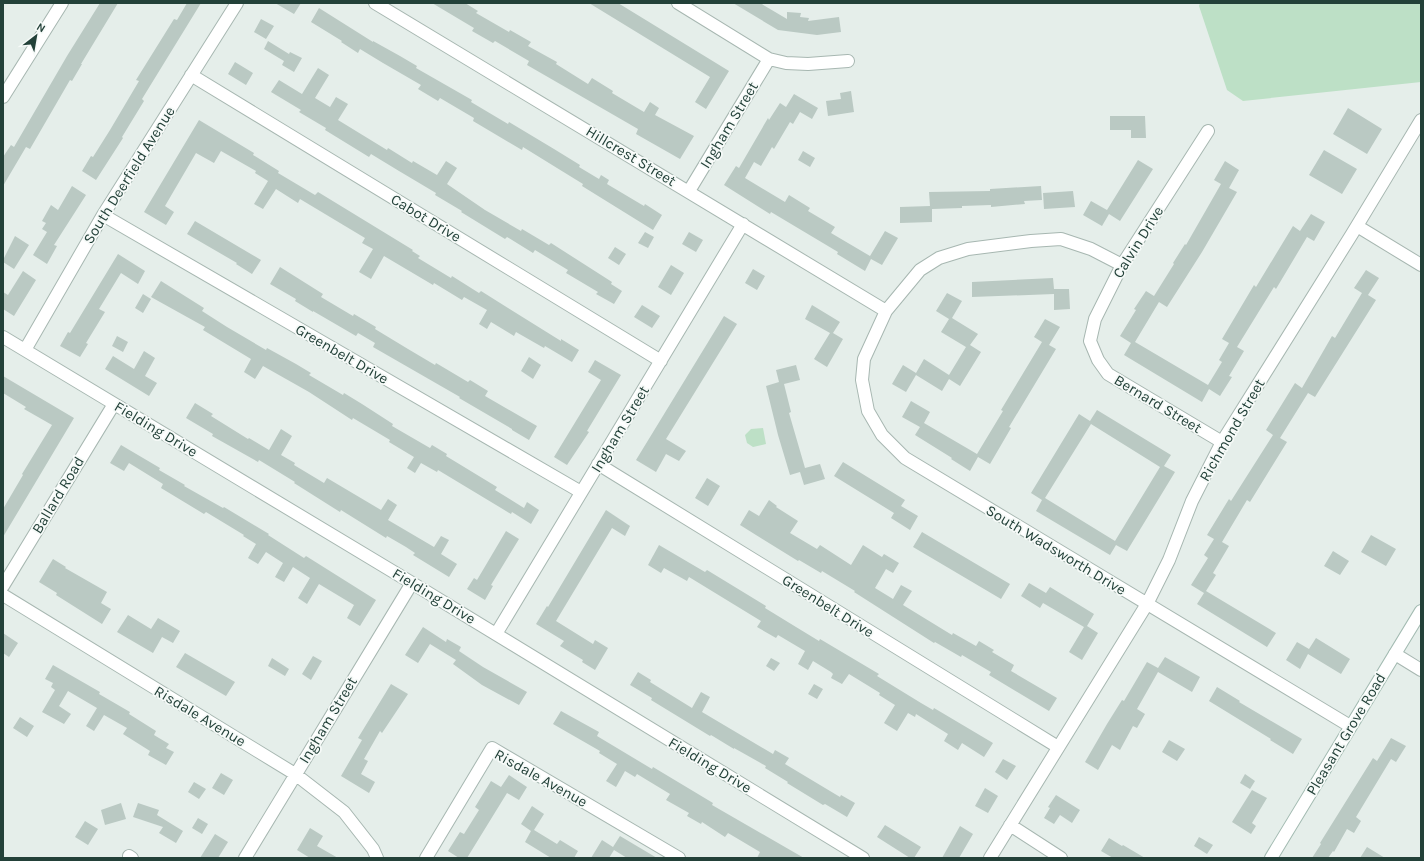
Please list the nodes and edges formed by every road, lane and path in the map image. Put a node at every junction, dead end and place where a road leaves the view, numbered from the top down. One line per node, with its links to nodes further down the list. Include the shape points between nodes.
1 (62, 3): 8 (street)
2 (237, 3): 7 (street, South Deerfield Avenue)
3 (375, 3): 12 (street, Hillcrest Street)
4 (678, 3): 5 (street)
5 (769, 59): 6 (street, via 808,64); 12 (street, Ingham Street)
6 (848, 61)
7 (191, 75): 13 (street, South Deerfield Avenue); 22 (street, Cabot Drive)
8 (8, 80): 9 (street)
9 (3, 97)
10 (1421, 120): 15 (street, Richmond Street)
11 (1208, 132): 16 (street, Calvin Drive)
12 (689, 192): 14 (street, Hillcrest Street)
13 (103, 214): 20 (street, South Deerfield Avenue); 26 (street, Greenbelt Drive)
14 (743, 224): 18 (street, Hillcrest Street); 22 (street, Ingham Street)
15 (1357, 226): 17 (street); 24 (street, Richmond Street)
16 (1122, 265): 18 (street, South Wadsworth Drive, via 1092,249 1061,239 968,249 939,258 920,270); 21 (street, Calvin Drive, via 1095,319 1090,341)
17 (1421, 265)
18 (886, 311): 30 (street, South Wadsworth Drive, via 864,359 862,380 868,411 882,434 905,458)
19 (3, 337): 20 (street, Fielding Drive)
20 (25, 350): 23 (street, Fielding Drive)
21 (1098, 360): 24 (street, Bernard Street, via 1108,374)
22 (661, 361): 25 (street, Ingham Street)
23 (114, 404): 27 (street, Fielding Drive); 28 (street, Ballard Road)
24 (1222, 442): 30 (street, Richmond Street, via 1192,501 1169,560)
25 (598, 464): 26 (street, Ingham Street); 36 (street, Greenbelt Drive)
26 (581, 492): 32 (street, Ingham Street)
27 (412, 583): 32 (street, Fielding Drive); 37 (street, Ingham Street)
28 (3, 586)
29 (3, 596): 37 (street, Risdale Avenue)
30 (1146, 604): 35 (street, South Wadsworth Drive); 36 (street, Richmond Street)
31 (1421, 611): 33 (street, Pleasant Grove Road)
32 (496, 634): 43 (street, Fielding Drive)
33 (1395, 654): 34 (street); 35 (street, Pleasant Grove Road)
34 (1421, 670)
35 (1350, 726): 46 (street, Pleasant Grove Road)
36 (1058, 747): 38 (street, Richmond Street)
37 (295, 774): 39 (street, Ingham Street); 40 (street, Risdale Avenue, via 344,812)
38 (1010, 826): 44 (street); 45 (street)
39 (245, 858)
40 (378, 858)
41 (426, 858): 42 (street, Risdale Avenue, via 492,748)
42 (679, 858)
43 (863, 858)
44 (990, 858)
45 (1061, 858)
46 (1271, 858)

